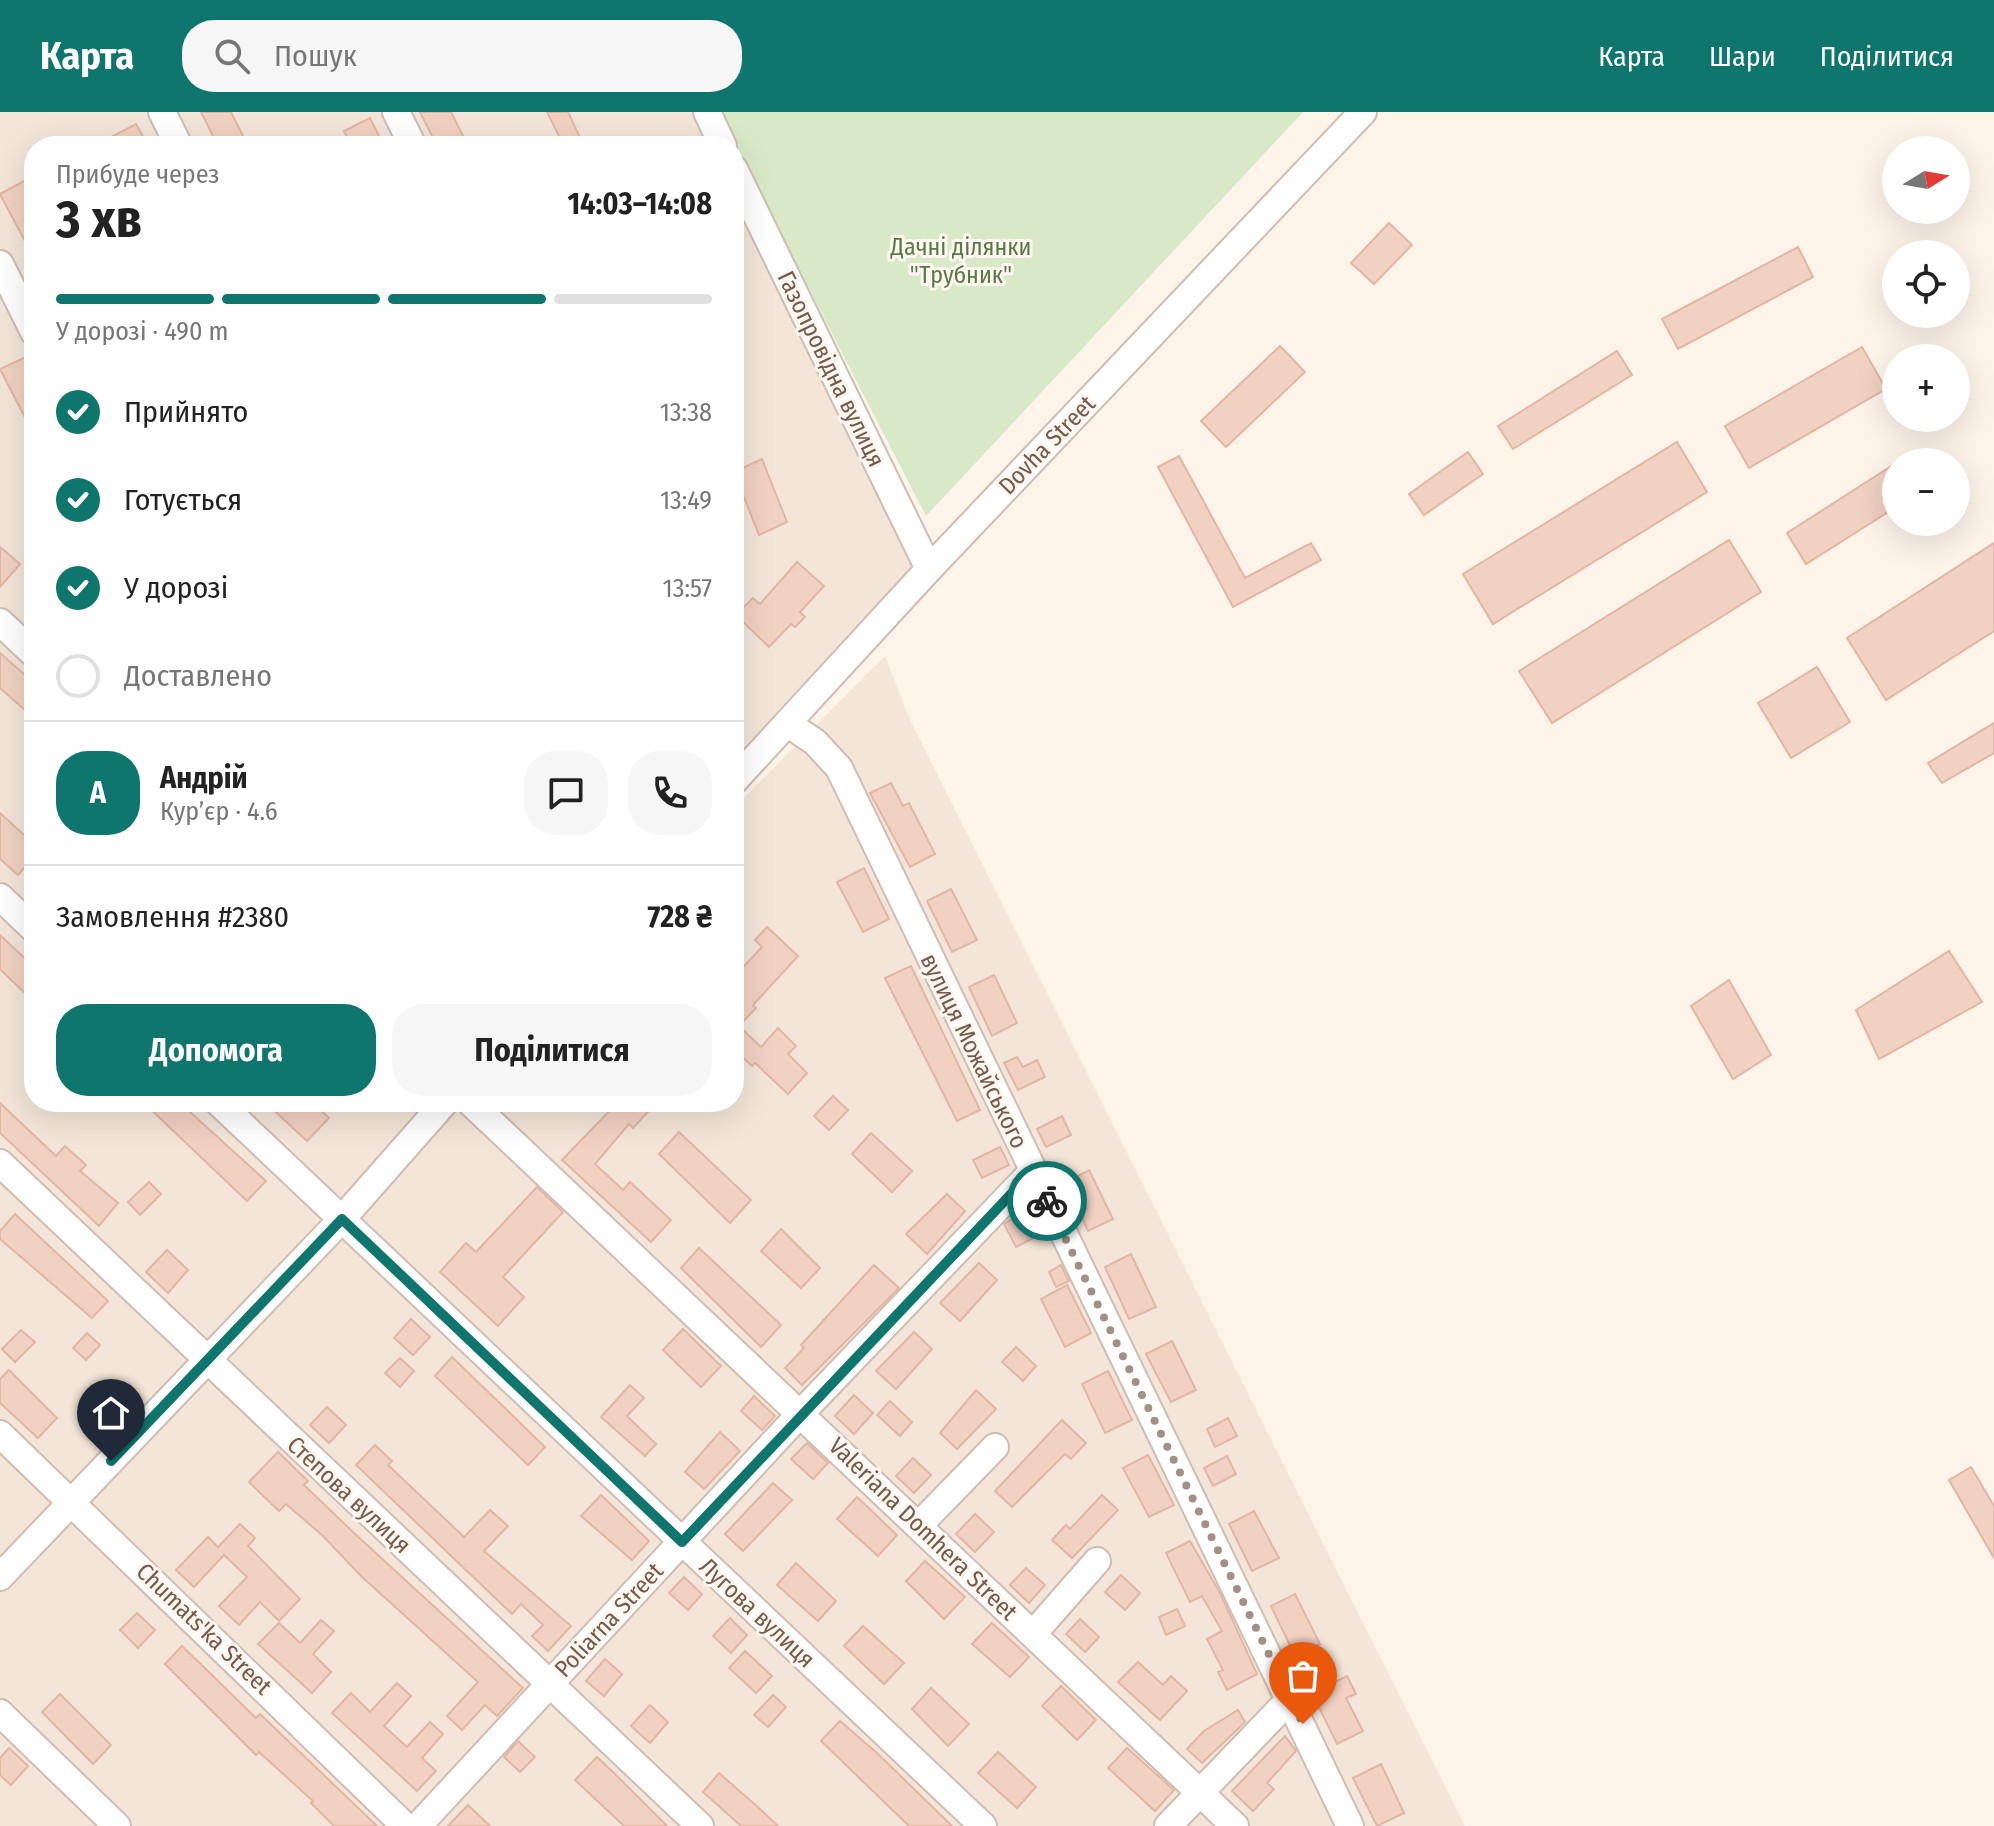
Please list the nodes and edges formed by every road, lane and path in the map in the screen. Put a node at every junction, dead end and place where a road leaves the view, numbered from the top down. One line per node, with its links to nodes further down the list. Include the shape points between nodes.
1 (162, 112): 5 (street)
2 (396, 112): 6 (street)
3 (707, 112): 7 (street)
4 (1363, 112): 11 (street, Dovha Street)
5 (174, 136)
6 (408, 136)
7 (718, 136)
8 (744, 190): 11 (street, Газопровідна вулиця)
9 (0, 264): 10 (street)
10 (24, 312)
11 (929, 569): 14 (street, Dovha Street)
12 (0, 622): 13 (street)
13 (24, 645)
14 (788, 724): 15 (street, Dovha Street); 22 (street, вулиця Можайського, via 815,742 839,768)
15 (744, 770)
16 (0, 897): 17 (street)
17 (24, 920)
18 (229, 1112): 23 (street, Лугова вулиця)
19 (436, 1112): 23 (street)
20 (481, 1112): 25 (street, Valeriana Domhera Street)
21 (0, 1163): 24 (street, Степова вулиця)
22 (1032, 1172): 25 (street, Poliarna Street); 35 (street, вулиця Можайського)
23 (342, 1219): 24 (street); 30 (street, Лугова вулиця)
24 (205, 1359): 28 (street); 34 (street, Степова вулиця)
25 (801, 1413): 29 (street, Valeriana Domhera Street); 30 (street, Poliarna Street)
26 (0, 1434): 28 (street, Chumats'ka Street)
27 (995, 1447): 29 (street)
28 (73, 1502): 32 (street); 39 (street, Chumats'ka Street)
29 (919, 1525): 33 (street, Valeriana Domhera Street)
30 (682, 1542): 34 (street, Poliarna Street); 42 (street, Лугова вулиця)
31 (1097, 1561): 33 (street)
32 (0, 1577)
33 (1033, 1634): 37 (street, Valeriana Domhera Street)
34 (549, 1684): 40 (street, Poliarna Street); 41 (street, Степова вулиця)
35 (1291, 1698): 37 (street); 45 (street, вулиця Можайського)
36 (0, 1713): 38 (street)
37 (1200, 1794): 43 (street); 44 (street, Valeriana Domhera Street)
38 (117, 1826)
39 (405, 1826)
40 (418, 1826)
41 (700, 1826)
42 (983, 1826)
43 (1168, 1826)
44 (1235, 1826)
45 (1350, 1826)

